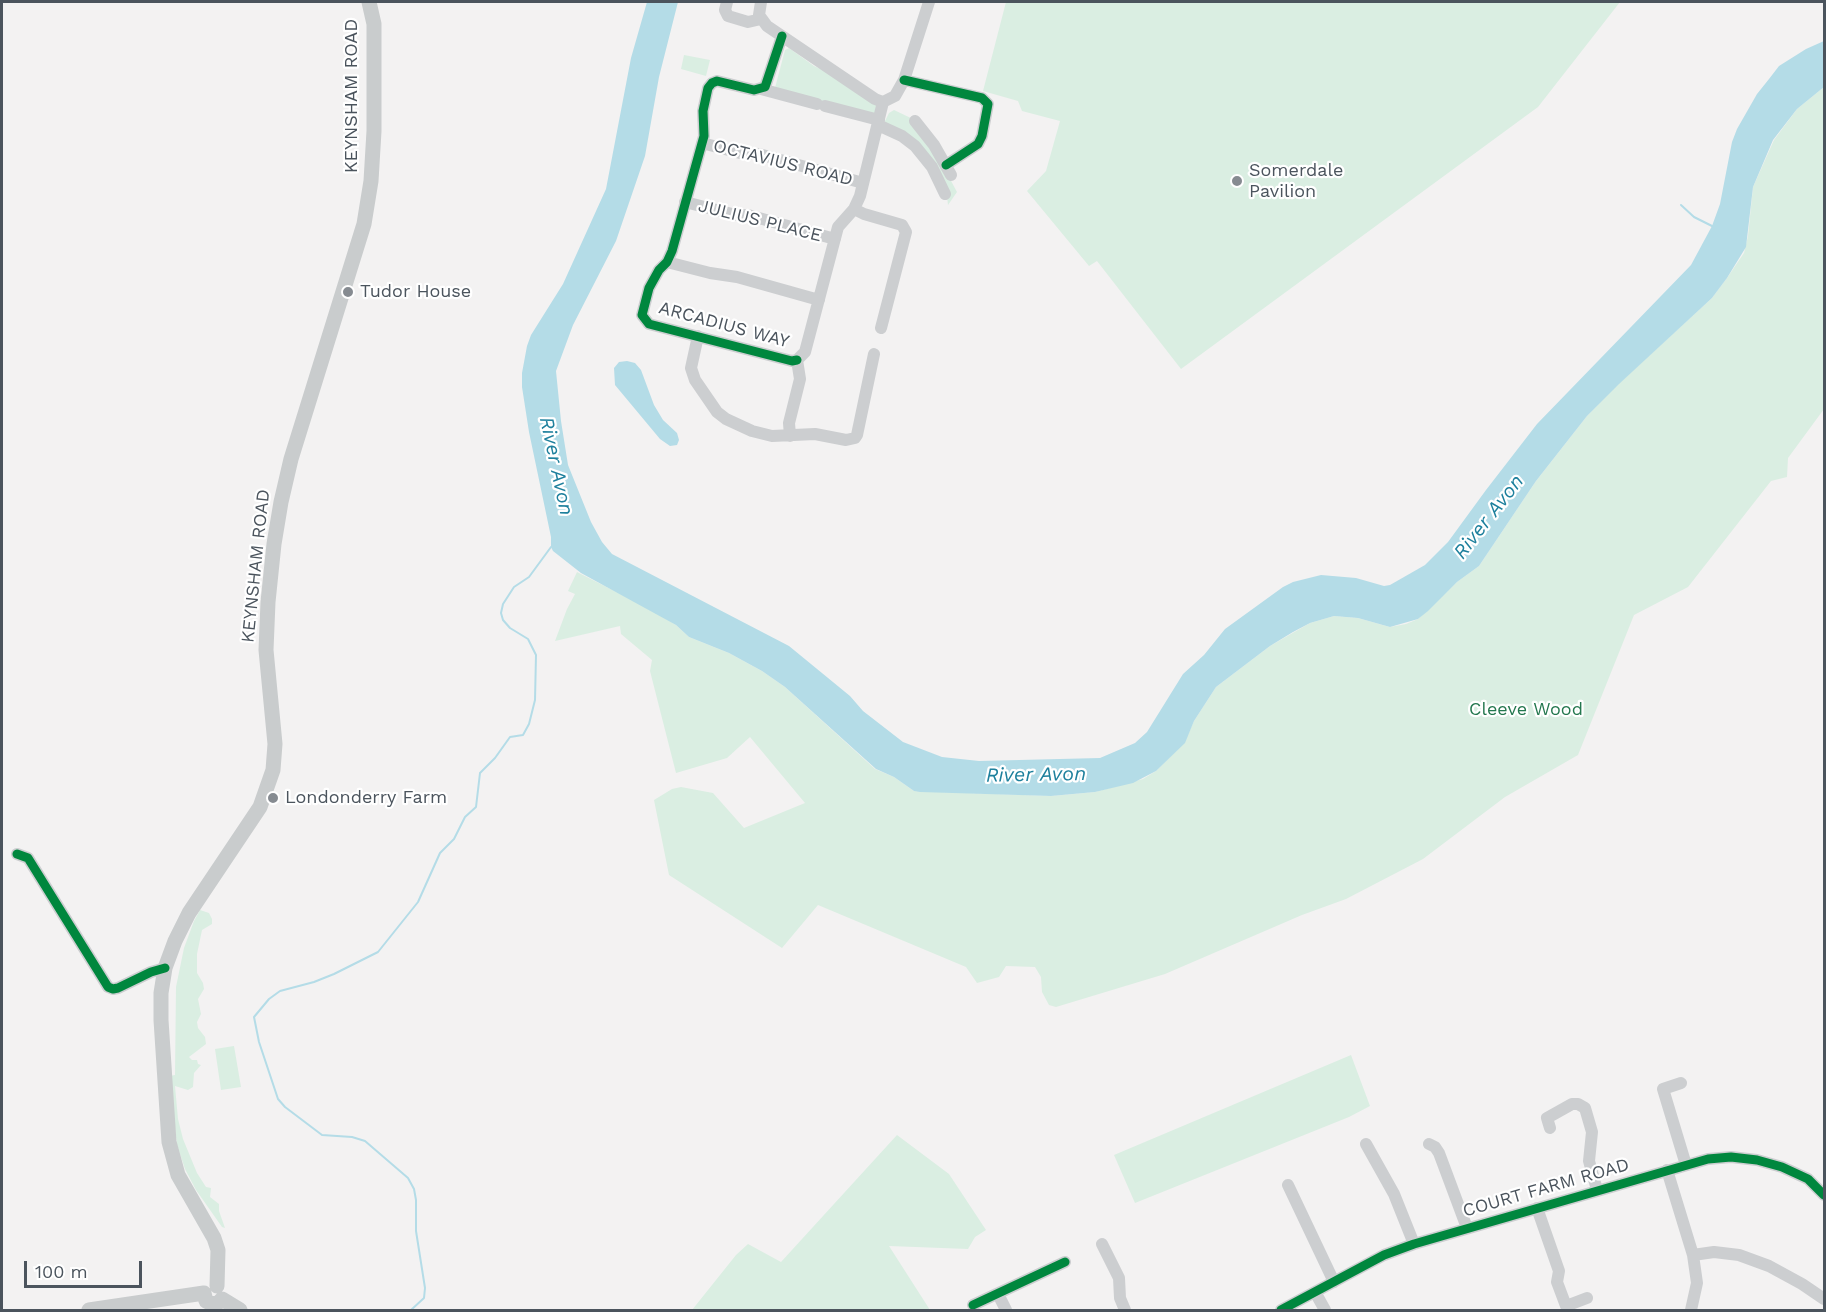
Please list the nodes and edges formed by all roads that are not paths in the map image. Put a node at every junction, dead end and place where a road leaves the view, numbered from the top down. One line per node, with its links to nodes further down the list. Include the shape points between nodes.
1 (369, 2): 26 (main road, KEYNSHAM ROAD, via 374,24 374,131 364,224 291,459 274,544 266,650 275,744 273,770 260,807 189,913)
2 (727, 2): 5 (street, via 728,16 748,22)
3 (761, 2): 5 (street)
4 (929, 2): 7 (street)
5 (760, 19): 6 (street)
6 (782, 36): 8 (street, via 767,84); 9 (street)
7 (904, 80): 9 (street, via 895,96); 10 (street, via 982,98 988,104 978,144 948,170)
8 (761, 89): 11 (street, ARCADIUS WAY); 12 (street, ARCADIUS WAY, via 717,81 712,84 703,111)
9 (883, 102): 11 (street)
10 (915, 121)
11 (878, 123): 13 (street); 14 (street, ARCADIUS WAY, via 915,146 932,167)
12 (702, 144): 13 (street, OCTAVIUS ROAD, via 759,154); 15 (street, ARCADIUS WAY)
13 (863, 183): 16 (street)
14 (945, 194)
15 (685, 202): 17 (street, JULIUS PLACE); 18 (street, ARCADIUS WAY)
16 (854, 209): 17 (street, via 841,221); 20 (street, via 902,225 906,232)
17 (835, 239): 19 (street)
18 (667, 262): 19 (street); 21 (street, ARCADIUS WAY, via 649,288 644,320)
19 (819, 300): 23 (street, via 805,352)
20 (881, 328)
21 (698, 336): 23 (street, ARCADIUS WAY); 24 (street, via 691,368 717,412 752,432)
22 (874, 354): 24 (street, via 855,438)
23 (797, 360): 24 (street, via 800,379 789,423)
24 (790, 436)
25 (17, 854): 26 (street, via 28,858 108,987 118,988)
26 (165, 968): 46 (main road, KEYNSHAM ROAD, via 161,1020 169,1142 178,1175 218,1250)
27 (1681, 1083): 28 (street)
28 (1663, 1089): 29 (street); 33 (street)
29 (1650, 1092)
30 (1546, 1119): 36 (street, via 1572,1104 1585,1108 1592,1132 1589,1161)
31 (1366, 1144): 41 (street, via 1394,1194)
32 (1429, 1144): 39 (street, via 1439,1154)
33 (1686, 1165): 34 (street, COURT FARM ROAD); 37 (street, COURT FARM ROAD, via 1731,1156 1757,1160 1808,1179)
34 (1667, 1170): 36 (street, COURT FARM ROAD); 42 (street)
35 (1288, 1185): 44 (street)
36 (1597, 1190): 38 (street, COURT FARM ROAD)
37 (1824, 1195)
38 (1537, 1208): 39 (street, COURT FARM ROAD); 52 (street, via 1559,1271)
39 (1467, 1228): 41 (street, COURT FARM ROAD)
40 (1102, 1244): 56 (street, via 1119,1278)
41 (1413, 1244): 44 (street, COURT FARM ROAD)
42 (1693, 1255): 49 (street, via 1738,1255 1768,1266); 59 (street, via 1696,1283)
43 (1065, 1262): 47 (street)
44 (1334, 1282): 45 (street, COURT FARM ROAD)
45 (1315, 1292): 57 (street, COURT FARM ROAD); 58 (street)
46 (214, 1293): 51 (main road); 54 (main road)
47 (998, 1294): 50 (street); 55 (street)
48 (1587, 1298): 52 (street)
49 (1824, 1299)
50 (973, 1305)
51 (117, 1308): 53 (main road)
52 (1560, 1309)
53 (89, 1311)
54 (240, 1311)
55 (1006, 1311)
56 (1125, 1311)
57 (1281, 1311)
58 (1325, 1311)
59 (1691, 1311)

